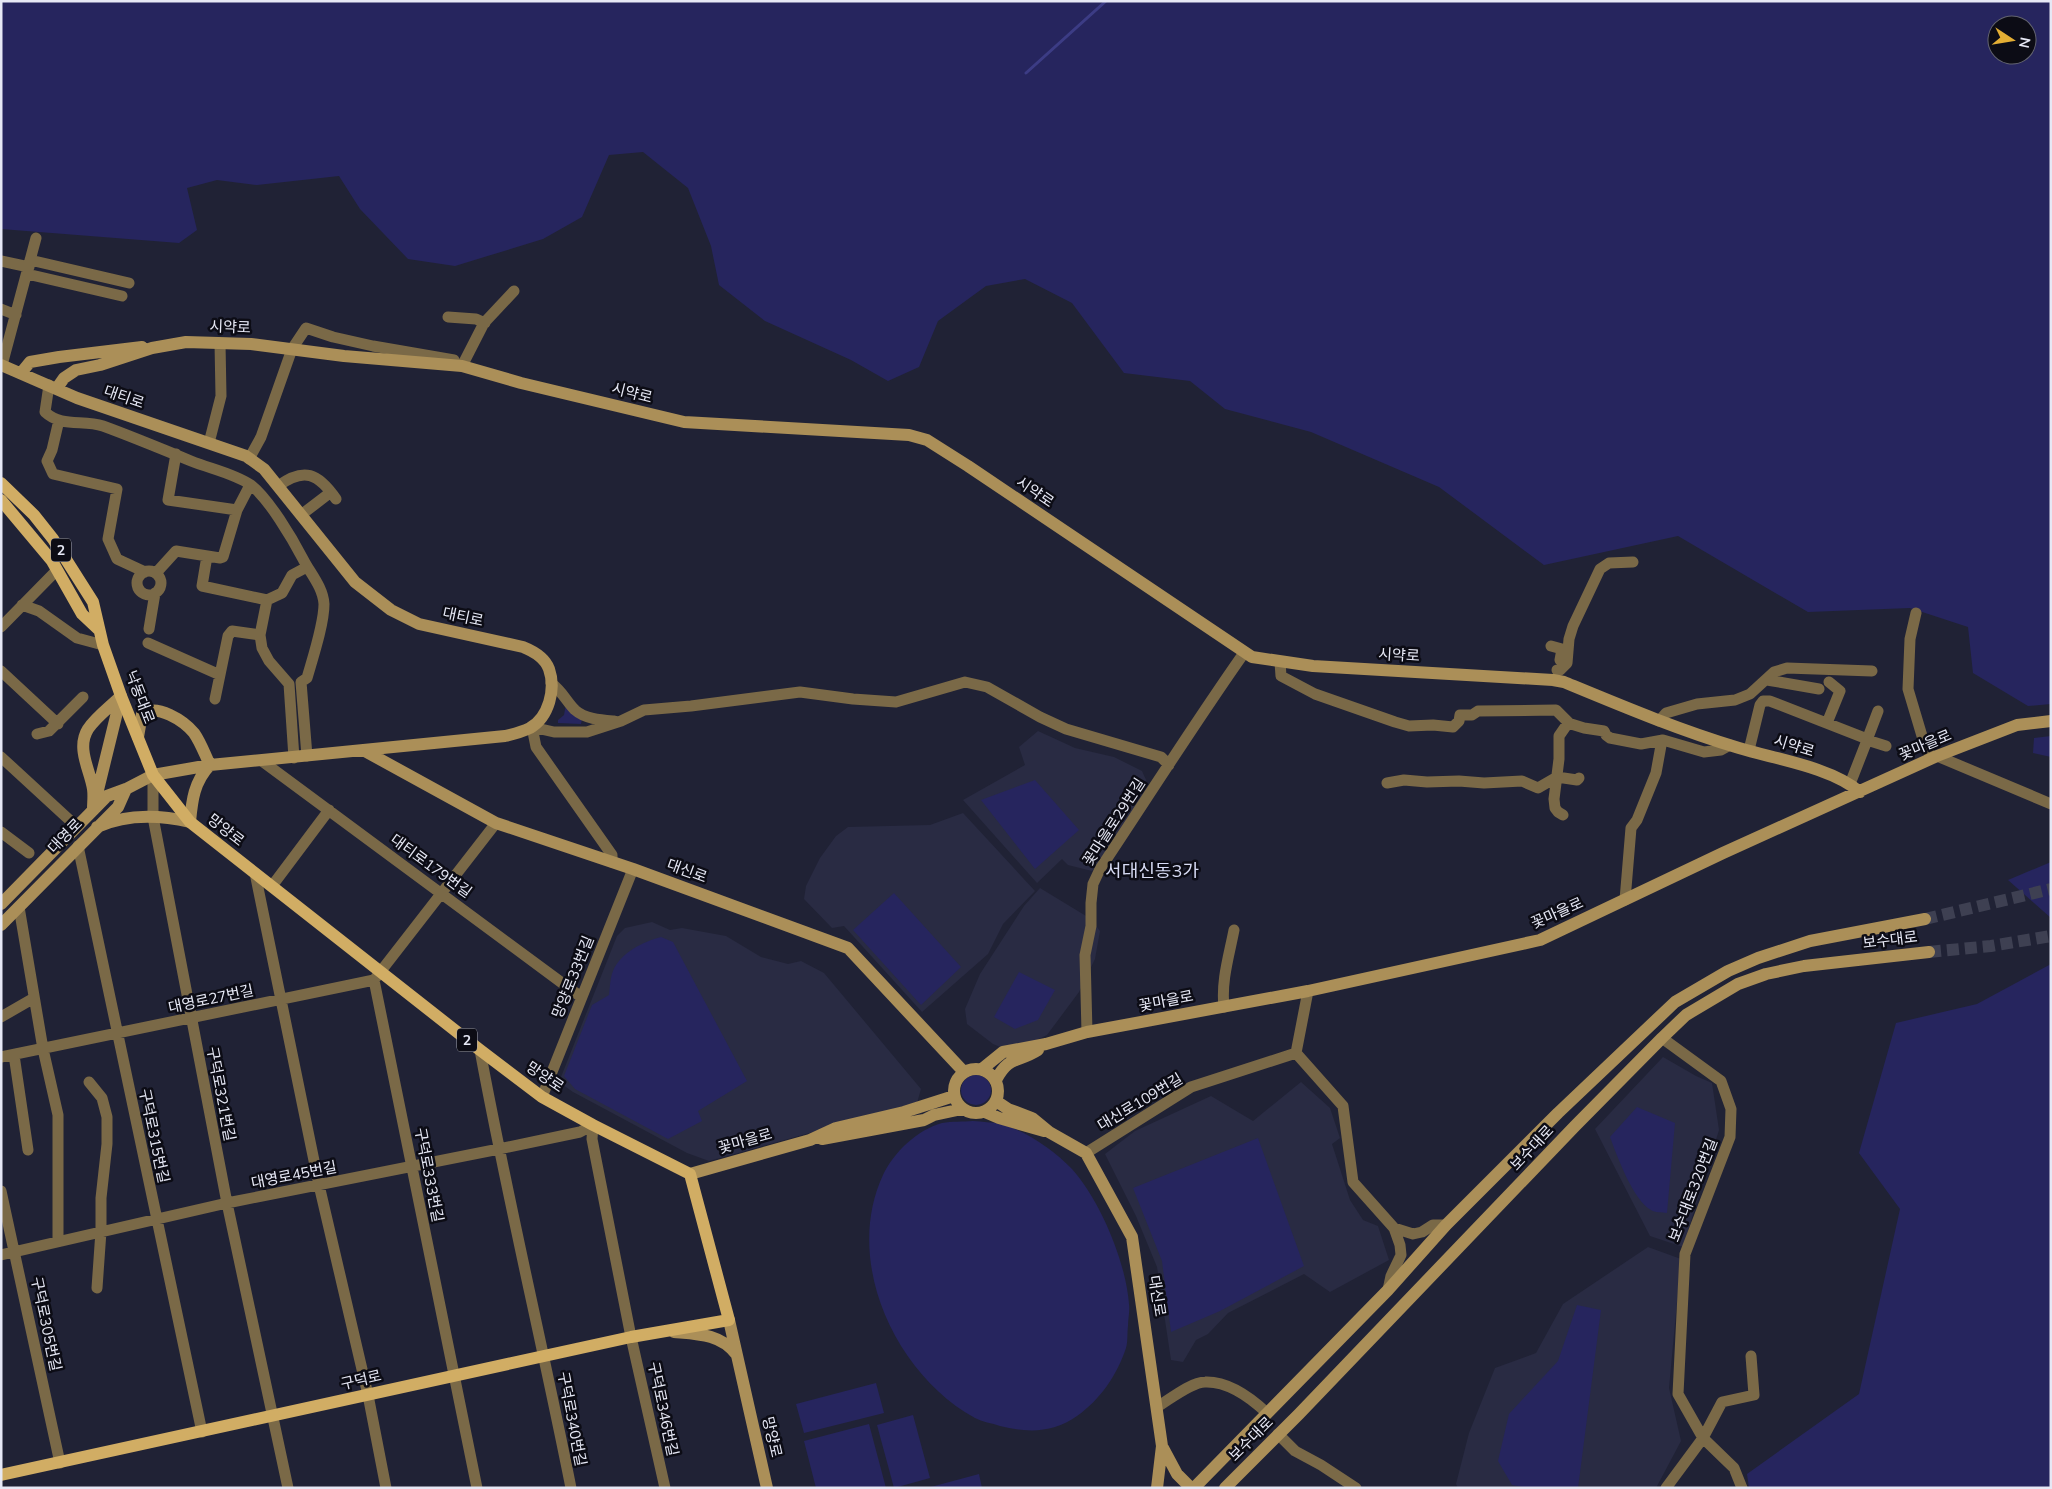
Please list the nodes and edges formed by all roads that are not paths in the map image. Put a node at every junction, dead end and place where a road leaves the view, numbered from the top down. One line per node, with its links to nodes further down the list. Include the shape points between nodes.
1 (36, 238): 3 (street)
2 (1, 261): 3 (street)
3 (29, 267): 4 (street); 6 (street); 8 (street)
4 (129, 283)
5 (514, 291): 10 (street)
6 (122, 296)
7 (1, 309): 8 (street)
8 (16, 316): 15 (street)
9 (448, 317): 10 (street)
10 (485, 323): 14 (street)
11 (220, 343): 12 (main road, 시약로, via 186,342); 13 (main road, 시약로); 19 (street, via 221,396)
12 (152, 348): 16 (main road, 시약로, via 138,346 49,358 30,362); 17 (main road, 시약로, via 100,366 76,370)
13 (292, 349): 14 (main road, 시약로); 14 (street, via 306,328 372,346); 21 (street, via 261,437)
14 (464, 363): 44 (main road, 시약로, via 521,383 684,422 909,435 927,440)
15 (1, 365): 16 (main road, 대티로)
16 (21, 373): 17 (main road, 대티로)
17 (53, 387): 18 (street, via 45,402 46,412 52,419); 19 (main road, 대티로)
18 (59, 420): 20 (street, via 99,425); 32 (street, via 47,460 50,470 53,474 118,489 108,540 117,559)
19 (209, 444): 21 (main road, 대티로)
20 (176, 454): 23 (street); 26 (street, via 168,500)
21 (249, 459): 24 (main road, 대티로, via 264,469)
22 (1, 483): 39 (main road, 낙동대로 / 2, via 54,539 93,602)
23 (250, 485): 26 (street); 30 (street, via 265,499)
24 (278, 486): 27 (main road, 대티로); 27 (street, via 290,477 301,475 326,485 333,495)
25 (1, 500): 31 (main road, 2)
26 (237, 510): 28 (street, via 224,557)
27 (302, 515): 52 (main road, 대티로, via 355,582 391,610 419,624 523,646 545,662)
28 (207, 556): 32 (street, via 176,551); 34 (street, via 202,586)
29 (1632, 562): 49 (street, via 1609,563 1600,569 1573,626 1567,663)
30 (307, 568): 34 (street, via 292,575 282,593); 76 (street, via 324,602 308,678 301,682)
31 (57, 570): 35 (street); 39 (main road, 2, via 82,614)
32 (151, 572): 33 (street, via 161,584); 33 (street, via 139,576 138,588 144,594)
33 (155, 593): 38 (street)
34 (267, 600): 40 (street)
35 (22, 606): 37 (street); 42 (street, via 39,611 77,638)
36 (1916, 613): 77 (street, via 1910,639 1908,689 1925,746)
37 (1, 628)
38 (149, 629)
39 (99, 630): 42 (main road, 낙동대로 / 2)
40 (260, 635): 48 (street, via 232,632 228,636); 76 (street, via 269,661 289,684)
41 (148, 643): 48 (street)
42 (103, 645): 54 (main road, 낙동대로 / 2)
43 (1551, 646): 49 (street, via 1560,647 1562,651)
44 (1244, 653): 45 (main road, 시약로); 80 (street, 꽃마을로29번길)
45 (1280, 662): 49 (main road, 시약로); 64 (street, via 1283,678 1315,694 1410,726)
46 (1, 671): 63 (street)
47 (1872, 671): 50 (street, via 1787,668 1774,672)
48 (220, 675): 56 (street)
49 (1558, 675): 59 (main road, 시약로)
50 (1767, 680): 53 (street); 59 (street, via 1750,694 1735,700 1697,704 1666,713)
51 (1829, 682): 62 (street, via 1840,691)
52 (552, 683): 58 (street, via 583,715); 65 (main road, via 547,709)
53 (1819, 689)
54 (121, 696): 68 (main road, 낙동대로 / 2); 88 (main road); 88 (main road, via 98,718 84,739 86,765 93,789)
55 (83, 697): 63 (street)
56 (215, 699)
57 (1878, 711): 70 (street)
58 (621, 721): 65 (street, via 587,732 554,732); 80 (street, via 644,710 800,692 896,702 965,682 987,687 1066,729 1162,757)
59 (1659, 721): 71 (main road, 시약로)
60 (2051, 721): 77 (main road, 꽃마을로, via 2017,725)
61 (1569, 722): 64 (street, via 1552,709 1480,711 1460,715 1453,727); 69 (street, via 1604,731 1610,738 1641,744); 82 (street, via 1559,736)
62 (1827, 723): 70 (street); 74 (street, via 1763,701)
63 (58, 724): 66 (street)
64 (1442, 726): 67 (street, via 1444,731)
65 (532, 727): 73 (main road, via 505,736); 99 (street, via 536,747 612,855)
66 (37, 734)
67 (1459, 734)
68 (138, 737): 79 (main road, via 142,714 153,710 162,712 188,727); 81 (main road, 낙동대로 / 2)
69 (1662, 740): 71 (street, via 1704,752); 104 (street, via 1656,773 1631,828)
70 (1867, 740): 72 (street); 85 (street)
71 (1730, 745): 74 (main road, 시약로)
72 (1886, 746)
73 (363, 750): 76 (main road); 93 (main road, 대신로)
74 (1749, 750): 85 (main road, 시약로, via 1795,762)
75 (1, 757): 94 (street)
76 (300, 757): 78 (main road)
77 (1935, 757): 85 (main road, 꽃마을로); 87 (street)
78 (262, 760): 79 (main road); 89 (street, 대티로179번길)
79 (210, 765): 81 (main road); 92 (main road, via 193,793)
80 (1169, 765): 119 (street, 꽃마을로29번길, via 1093,884 1091,926 1085,955)
81 (153, 774): 86 (main road); 91 (street, 구덕로321번길); 92 (main road, 망양로 / 2)
82 (1557, 777): 83 (street); 84 (street, via 1538,788 1522,781 1404,780); 90 (street, via 1555,808)
83 (1579, 778)
84 (1387, 783)
85 (1855, 788): 104 (main road, 꽃마을로)
86 (126, 789): 88 (main road, 대영로, via 108,796); 95 (main road, 대영로, via 118,807)
87 (2051, 804)
88 (93, 809): 94 (main road, 대영로)
89 (329, 810): 102 (street); 103 (street, 대티로179번길)
90 (1563, 815)
91 (153, 817): 92 (main road); 95 (main road, via 117,820); 118 (street, 구덕로321번길)
92 (190, 822): 101 (main road, 망양로 / 2)
93 (496, 822): 99 (main road, 대신로); 103 (street)
94 (76, 826): 105 (main road, 대영로)
95 (97, 827): 97 (main road, 대영로)
96 (1, 832): 98 (street)
97 (78, 846): 106 (main road, 대영로); 120 (street, 구덕로315번길)
98 (29, 852)
99 (612, 862): 100 (main road, 대신로)
100 (633, 869): 113 (street, 망양로33번길); 129 (main road, 대신로, via 848,948)
101 (255, 873): 102 (main road, 망양로 / 2); 115 (street)
102 (272, 886): 111 (main road, 망양로 / 2)
103 (442, 892): 111 (street); 113 (street, 대티로179번길)
104 (1625, 900): 112 (main road, 꽃마을로, via 1540,940)
105 (1, 904)
106 (19, 907): 108 (main road, 대영로); 114 (street)
107 (1925, 919): 149 (main road, 보수대로, via 1810,941 1758,958 1728,971 1675,1002)
108 (1, 925)
109 (1234, 930): 116 (street, via 1222,992)
110 (1929, 952): 121 (main road, 보수대로, via 1804,966 1766,974 1738,984 1694,1011)
111 (377, 976): 115 (street, 대영로27번길); 124 (main road, 망양로 / 2); 143 (street, 구덕로333번길)
112 (1308, 991): 116 (main road, 꽃마을로); 125 (street)
113 (581, 997): 132 (street, 망양로33번길)
114 (34, 998): 117 (street); 123 (street)
115 (282, 1000): 118 (street, 대영로27번길); 145 (street)
116 (1224, 1007): 119 (main road, 꽃마을로)
117 (1, 1017)
118 (191, 1019): 120 (street, 대영로27번길); 147 (street, 구덕로321번길)
119 (1087, 1032): 122 (main road, 꽃마을로)
120 (118, 1034): 123 (street, 대영로27번길); 148 (street, 구덕로315번길)
121 (1662, 1038): 169 (main road, 보수대로); 170 (street, 보수대로320번길, via 1721,1081 1730,1109 1730,1137 1684,1254 1678,1394)
122 (1046, 1044): 128 (main road, 꽃마을로, via 1004,1052); 130 (main road, 꽃마을로, via 1034,1053 1010,1061)
123 (43, 1049): 126 (street, 대영로27번길); 152 (street, via 58,1115)
124 (480, 1050): 132 (main road, 망양로 / 2); 140 (street, 구덕로340번길)
125 (1296, 1053): 142 (street, 대신로109번길, via 1191,1087); 150 (street, via 1343,1106 1354,1182)
126 (14, 1055): 127 (street, 대영로27번길); 141 (street)
127 (1, 1058)
128 (982, 1069): 129 (main road, 꽃마을로); 130 (main road)
129 (964, 1072): 133 (main road, via 957,1078)
130 (996, 1080): 134 (main road)
131 (89, 1082): 151 (street, via 102,1098 107,1117)
132 (542, 1096): 137 (main road, 망양로 / 2)
133 (954, 1096): 135 (main road); 139 (main road, 꽃마을로, via 836,1128)
134 (996, 1101): 136 (main road); 138 (main road, via 1032,1118)
135 (962, 1109): 136 (main road, 꽃마을로); 139 (main road, 꽃마을로, via 924,1120)
136 (985, 1112): 138 (main road)
137 (593, 1125): 140 (street, 대영로45번길, via 580,1132); 144 (main road, 망양로 / 2); 159 (street, 구덕로346번길, via 592,1138)
138 (1049, 1132): 142 (main road)
139 (810, 1140): 144 (main road, 꽃마을로)
140 (499, 1149): 143 (street, 대영로45번길); 161 (street, 구덕로340번길)
141 (28, 1150)
142 (1086, 1153): 165 (main road, 대신로, via 1132,1237)
143 (412, 1167): 145 (street, 대영로45번길); 163 (street, 구덕로333번길)
144 (690, 1174): 157 (main road, 망양로)
145 (320, 1186): 147 (street, 대영로45번길); 164 (street)
146 (1, 1191): 153 (street, 구덕로305번길)
147 (227, 1203): 148 (street, 대영로45번길); 167 (street, 구덕로321번길)
148 (156, 1219): 151 (street, 대영로45번길); 168 (street, 구덕로315번길)
149 (1446, 1225): 150 (street, via 1433,1225 1413,1234); 156 (main road, 보수대로)
150 (1394, 1228): 156 (street, via 1401,1256)
151 (102, 1231): 152 (street, 대영로45번길); 155 (street)
152 (58, 1241): 153 (street, 대영로45번길)
153 (15, 1252): 154 (street, 대영로45번길); 172 (street, 구덕로305번길)
154 (1, 1255)
155 (97, 1288)
156 (1388, 1290): 166 (main road, 보수대로)
157 (729, 1320): 158 (main road, 구덕로); 160 (main road, 망양로)
158 (664, 1331): 159 (main road, 구덕로); 160 (main road, via 709,1336 724,1342)
159 (632, 1337): 161 (main road, 구덕로); 178 (street, 구덕로346번길)
160 (736, 1354): 179 (main road, 망양로)
161 (545, 1356): 163 (main road, 구덕로); 177 (street, 구덕로340번길)
162 (1751, 1356): 170 (street, via 1754,1395 1722,1402)
163 (454, 1376): 164 (main road, 구덕로); 176 (street, 구덕로333번길)
164 (368, 1395): 167 (main road, 구덕로); 175 (street)
165 (1157, 1407): 166 (street, 보수대로, via 1204,1382 1228,1385); 171 (main road, 대신로)
166 (1267, 1413): 181 (main road, 보수대로)
167 (274, 1416): 168 (main road, 구덕로); 174 (street, 구덕로321번길)
168 (202, 1432): 172 (main road, 구덕로)
169 (1278, 1434): 182 (main road, 보수대로); 183 (street, via 1295,1451)
170 (1702, 1438): 184 (street); 185 (street, 보수대로320번길, via 1734,1468)
171 (1162, 1446): 180 (main road); 181 (main road, 대신로, via 1178,1474)
172 (60, 1463): 173 (main road, 구덕로)
173 (1, 1476)
174 (288, 1488)
175 (386, 1488)
176 (477, 1488)
177 (571, 1488)
178 (665, 1488)
179 (767, 1488)
180 (1157, 1488)
181 (1193, 1488)
182 (1225, 1488)
183 (1356, 1488)
184 (1666, 1488)
185 (1742, 1488)

